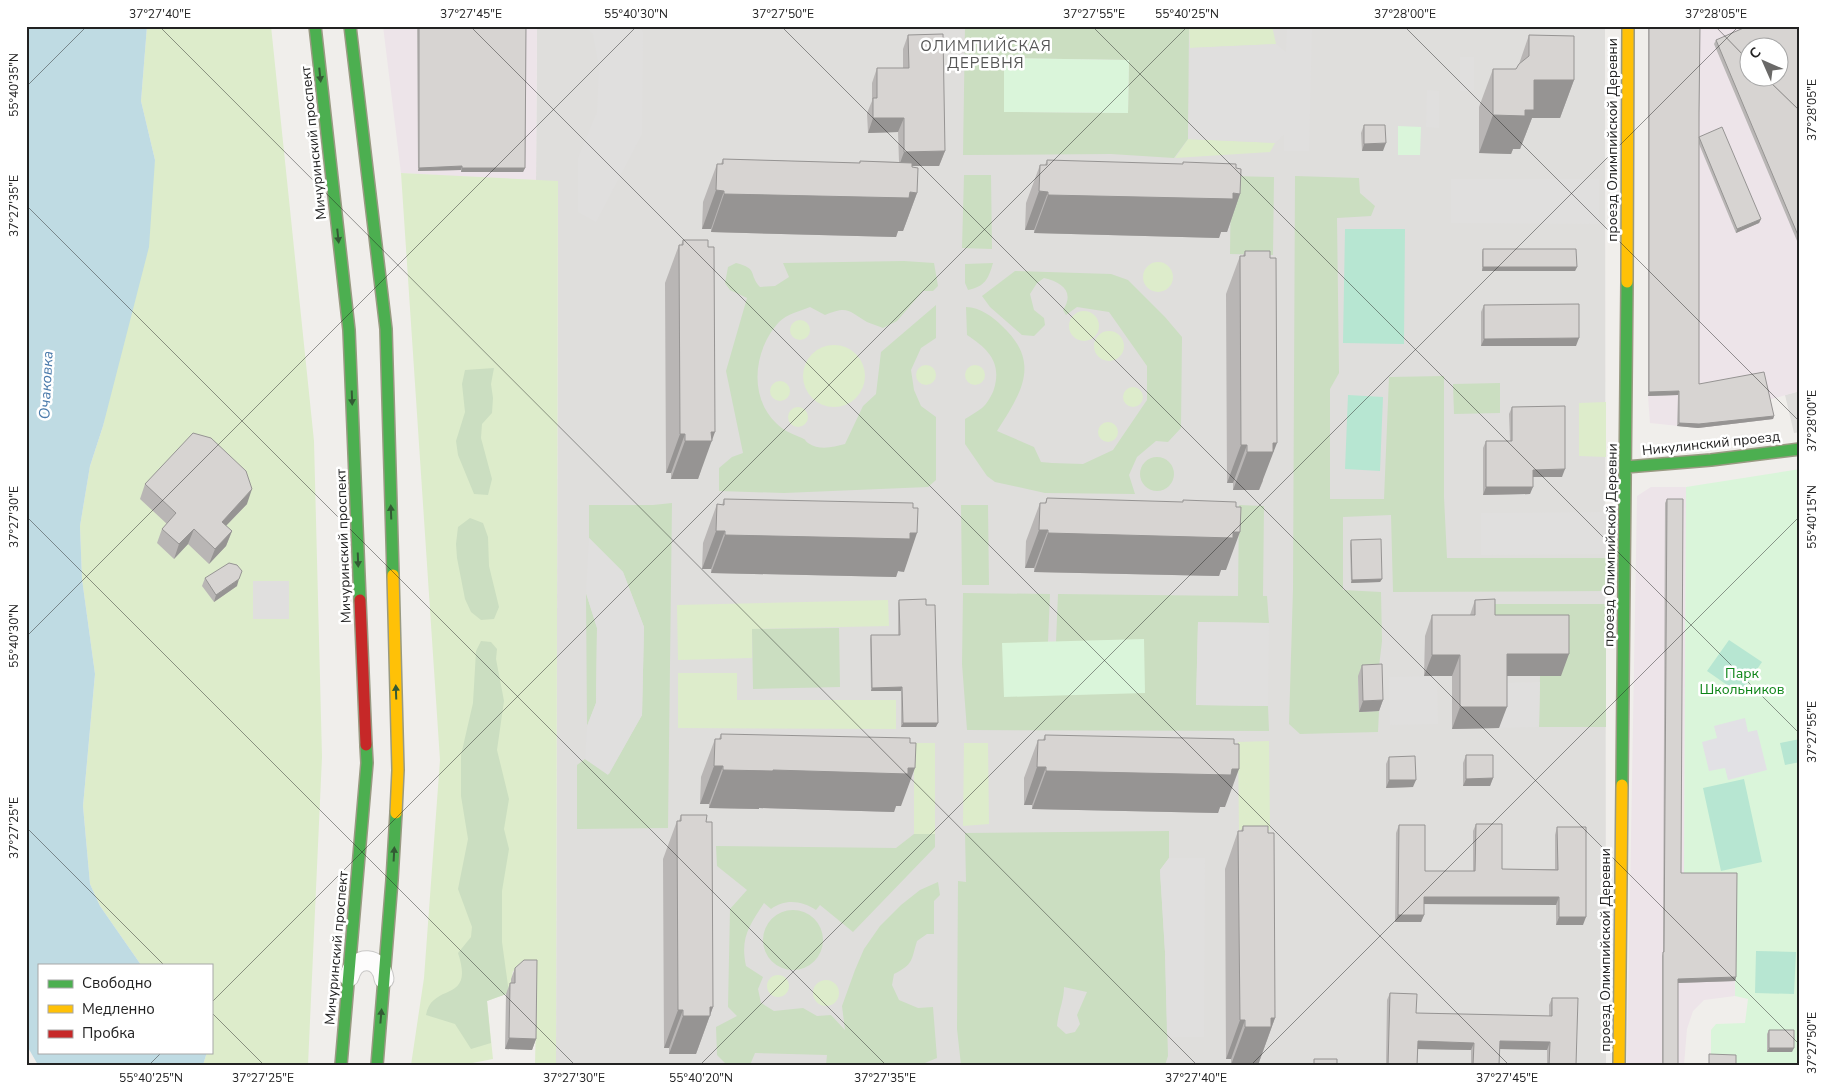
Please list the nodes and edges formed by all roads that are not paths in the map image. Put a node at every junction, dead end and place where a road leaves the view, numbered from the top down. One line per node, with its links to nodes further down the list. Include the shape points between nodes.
1 (315, 26): 6 (main road, Мичуринский проспект, one-way to 6, via 349,330 367,763)
2 (350, 26): 7 (main road, one-way to 2, via 398,770 386,329)
3 (1628, 26): 5 (main road, проезд Олимпийской Деревни)
4 (1800, 449): 5 (main road, Никулинский проезд)
5 (1626, 467): 10 (main road, проезд Олимпийской Деревни)
6 (348, 977): 7 (street, via 355,964 368,960 380,966); 8 (main road, Мичуринский проспект)
7 (384, 979): 9 (main road, one-way to 7)
8 (341, 1065)
9 (377, 1065)
10 (1620, 1065)

